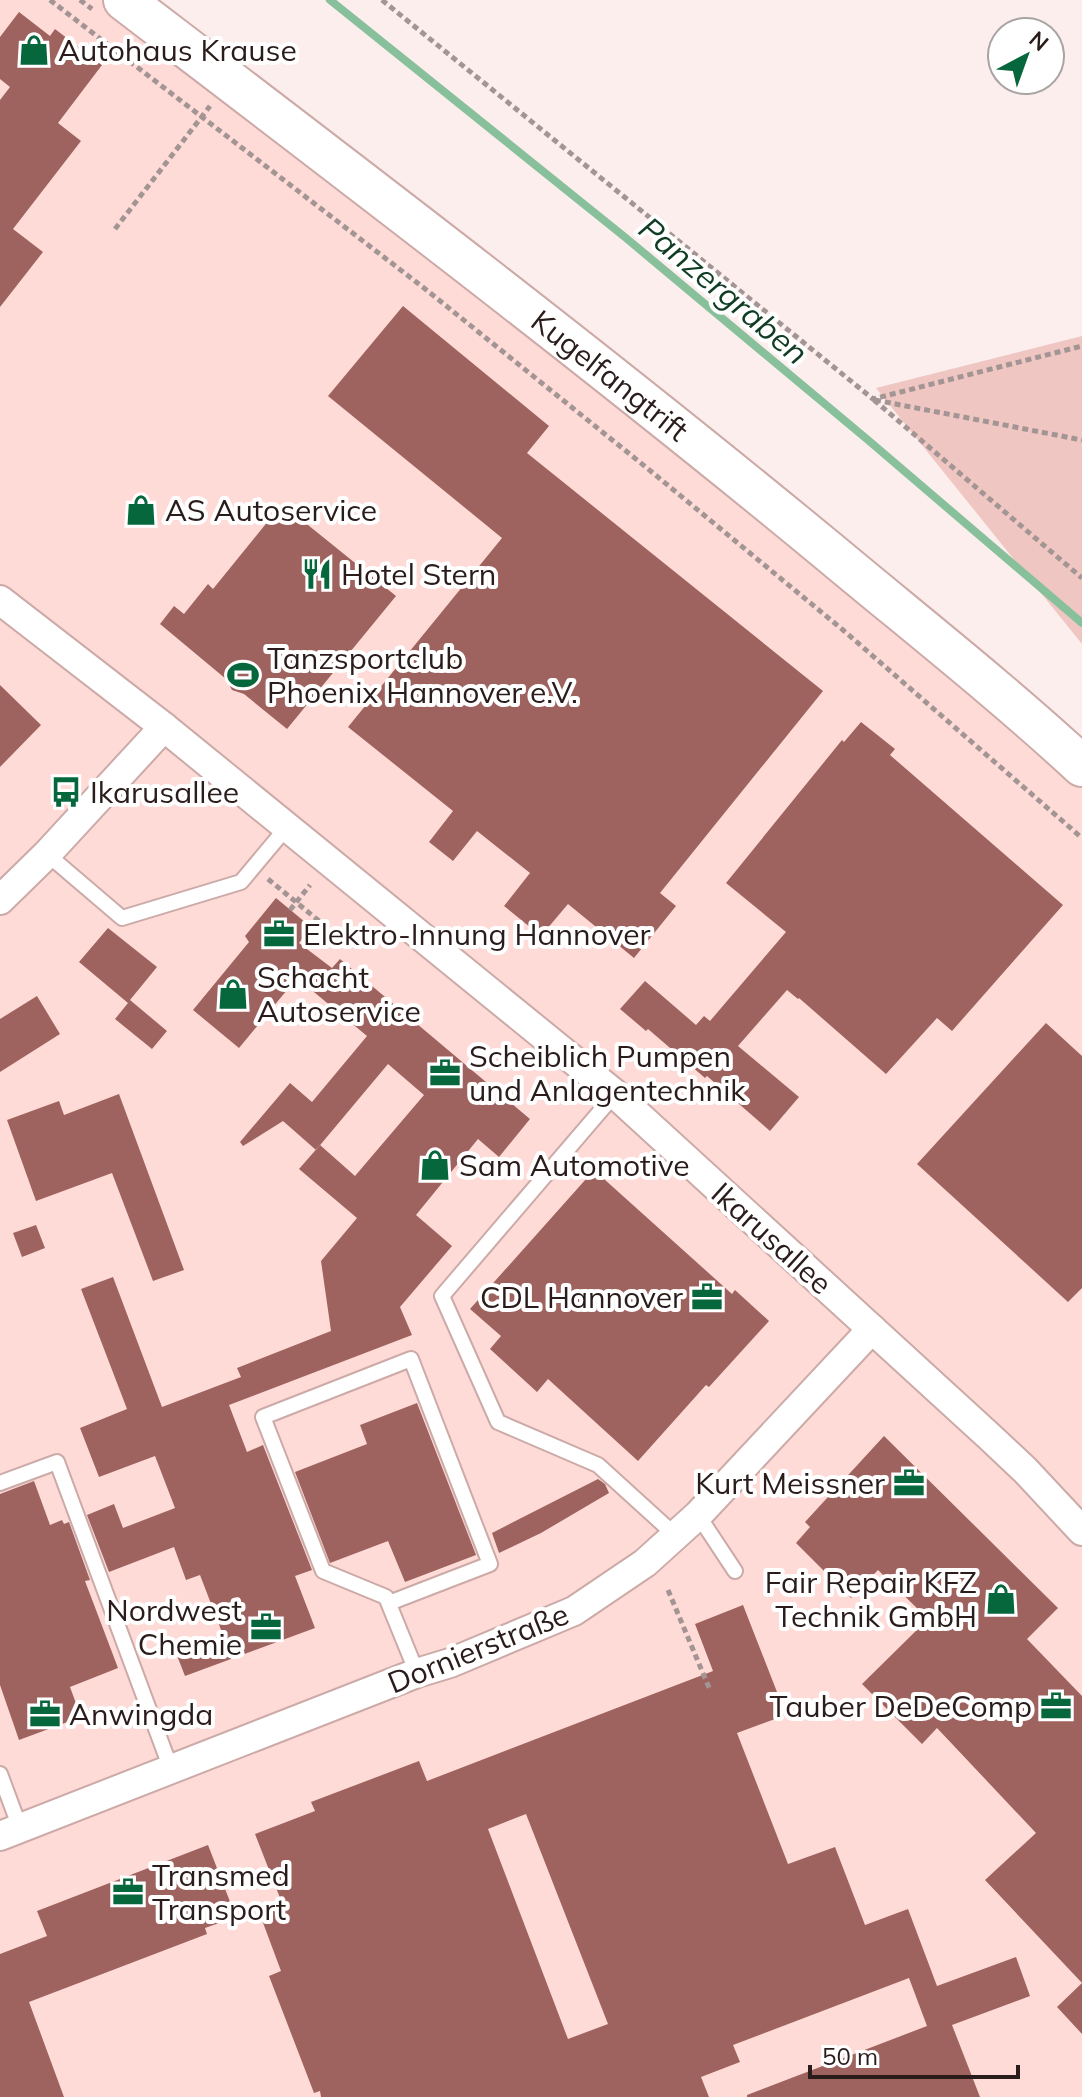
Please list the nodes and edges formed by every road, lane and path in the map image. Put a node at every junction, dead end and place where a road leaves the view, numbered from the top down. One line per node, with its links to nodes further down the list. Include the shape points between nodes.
1 (50, 0): 5 (path)
2 (124, 0): 13 (street, Kugelfangtrift, via 701,446)
3 (382, 0): 8 (path)
4 (213, 101): 5 (path)
5 (201, 117): 6 (path); 15 (path, via 647,468)
6 (115, 229)
7 (1082, 346): 8 (path)
8 (873, 399): 9 (path); 10 (path)
9 (1082, 440)
10 (1082, 578)
11 (0, 600): 12 (street, Ikarusallee)
12 (164, 727): 14 (street, Ikarusallee); 16 (street)
13 (1082, 766)
14 (287, 827): 17 (lane); 23 (street, Ikarusallee)
15 (1082, 838)
16 (47, 854): 17 (lane, via 122,918 241,882); 19 (street)
17 (253, 867): 20 (path)
18 (310, 885): 20 (path)
19 (0, 900)
20 (296, 902): 21 (path); 22 (path)
21 (290, 910)
22 (341, 939)
23 (615, 1094): 24 (street, Ikarusallee); 28 (lane, via 442,1296 498,1422 598,1465)
24 (872, 1329): 26 (street, Dornierstraße); 27 (street, Ikarusallee, via 1025,1470)
25 (0, 1483): 34 (lane, via 57,1462)
26 (698, 1515): 28 (street, Dornierstraße); 29 (lane)
27 (1082, 1531)
28 (675, 1535): 32 (street, Dornierstraße, via 645,1563 574,1611)
29 (735, 1571)
30 (668, 1590): 33 (path)
31 (389, 1603): 31 (lane, via 386,1597 323,1571 263,1417 411,1359 490,1564); 32 (lane)
32 (417, 1673): 34 (street, Dornierstraße)
33 (710, 1690)
34 (171, 1769): 36 (street, Dornierstraße)
35 (0, 1774): 36 (lane)
36 (10, 1832)

